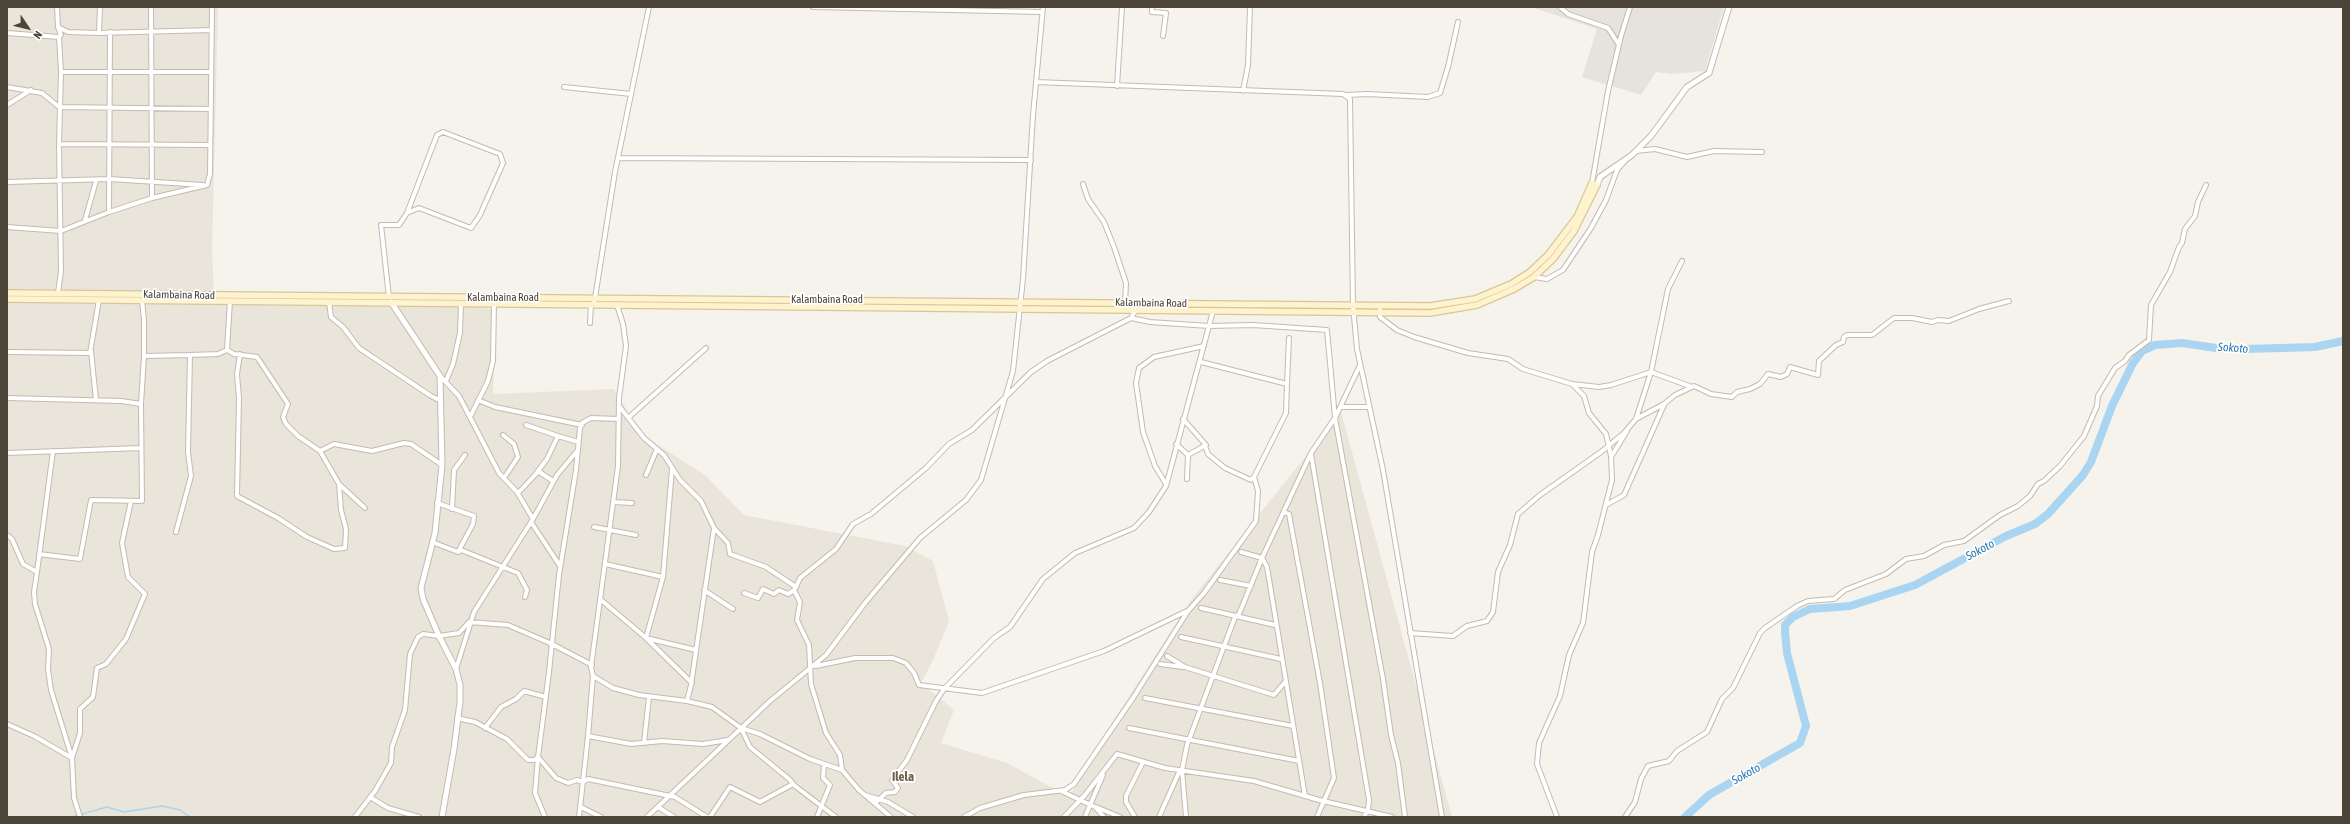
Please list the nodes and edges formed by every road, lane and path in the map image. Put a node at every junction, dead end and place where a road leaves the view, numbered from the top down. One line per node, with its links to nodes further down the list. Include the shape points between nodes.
1 (57, 7): 18 (street)
2 (100, 7): 22 (street)
3 (151, 7): 20 (street)
4 (212, 7): 19 (street)
5 (649, 7): 38 (street)
6 (813, 7): 14 (street)
7 (882, 7): 16 (street)
8 (1122, 7): 33 (street)
9 (1152, 7): 26 (street, via 1152,12 1166,13)
10 (1250, 7): 37 (street, via 1248,65)
11 (1560, 7): 27 (street, via 1568,14 1608,28)
12 (1630, 7): 27 (street)
13 (1729, 7): 49 (street, via 1709,73 1687,87 1651,136)
14 (863, 8): 16 (street)
15 (1043, 9): 16 (street); 32 (street)
16 (886, 10)
17 (1458, 22): 39 (street, via 1440,93 1428,97)
18 (58, 27): 21 (street); 25 (street)
19 (212, 30): 20 (street); 31 (street)
20 (152, 31): 23 (street); 29 (street)
21 (68, 32): 22 (street); 25 (street)
22 (99, 32): 23 (street)
23 (110, 32): 28 (street)
24 (7, 33): 25 (street)
25 (60, 36): 30 (street)
26 (1163, 36)
27 (1619, 45): 60 (street)
28 (110, 71): 29 (street); 30 (street); 42 (street)
29 (152, 71): 31 (street); 43 (street)
30 (61, 72): 41 (street)
31 (210, 72): 44 (street)
32 (1036, 82): 33 (street); 53 (street)
33 (1117, 86): 37 (street)
34 (7, 87): 36 (street)
35 (564, 87): 38 (street)
36 (32, 90): 40 (street); 41 (street, via 42,93)
37 (1243, 91): 39 (street)
38 (631, 94): 51 (street)
39 (1347, 95): 86 (street, via 1350,99)
40 (7, 105)
41 (59, 107): 42 (street); 45 (street)
42 (110, 108): 43 (street); 46 (street)
43 (152, 108): 44 (street); 47 (street)
44 (210, 109): 48 (street)
45 (59, 144): 46 (street); 55 (street)
46 (109, 145): 47 (street); 54 (street)
47 (153, 145): 48 (street); 57 (street)
48 (210, 146): 61 (street)
49 (1636, 151): 50 (street, via 1655,149 1687,157 1714,151); 52 (street)
50 (1762, 152)
51 (618, 158): 53 (street); 80 (street)
52 (1627, 159): 60 (street); 70 (street, via 1617,170 1606,200 1591,228 1563,270 1547,278)
53 (1031, 160): 81 (street)
54 (109, 179): 56 (street); 57 (street); 64 (street)
55 (58, 181): 56 (street); 58 (street); 68 (street)
56 (96, 181): 66 (street)
57 (153, 181): 61 (street); 63 (street)
58 (7, 182)
59 (1082, 184): 83 (street, via 1088,199 1104,222 1114,247 1126,283)
60 (1594, 184): 70 (main road, via 1574,231 1553,259); 87 (main road, Kalambaina Road, via 1577,217 1548,255 1530,272 1511,284 1475,299 1460,302 1430,306)
61 (207, 185): 63 (street)
62 (2206, 185): 285 (street, via 2195,216 2185,229 2182,244 2170,272 2152,305 2149,340 2115,368 2098,396 2097,406 2084,436 2060,466 2038,484 2030,496 2018,506 2000,515 1964,541 1944,545 1924,556 1906,559 1886,574 1845,590 1834,599 1797,606 1765,628 1760,633 1733,688 1722,700 1707,732 1676,751 1669,761 1648,766 1640,779 1635,802)
63 (152, 198): 64 (street)
64 (108, 212): 66 (street)
65 (407, 213): 65 (street, via 437,135 443,132 500,154 503,163 480,215 471,228 419,208); 76 (street, via 399,225 381,226)
66 (85, 220): 68 (street)
67 (7, 227): 68 (street)
68 (61, 231): 72 (street)
69 (1682, 261): 107 (street, via 1668,289)
70 (1534, 277): 92 (main road, via 1477,305 1430,313)
71 (7, 293): 72 (main road, Kalambaina Road)
72 (58, 293): 76 (main road, Kalambaina Road)
73 (7, 299): 74 (main road)
74 (99, 300): 75 (main road); 100 (street)
75 (142, 300): 77 (main road); 104 (street)
76 (390, 300): 79 (main road); 80 (main road, Kalambaina Road); 84 (main road); 108 (street)
77 (230, 301): 79 (main road); 99 (street)
78 (2009, 301): 112 (street, via 1979,309 1949,322 1894,318 1872,335 1847,335 1843,342 1836,345 1820,361 1818,375 1790,367 1787,374 1781,378 1768,374 1760,384 1738,392 1732,397 1711,394)
79 (329, 302): 115 (street, via 331,317 343,327 359,348 432,396)
80 (593, 302): 81 (main road, Kalambaina Road); 82 (main road); 85 (main road); 94 (street)
81 (1020, 302): 83 (main road, Kalambaina Road); 88 (street)
82 (494, 303): 84 (main road); 117 (street, via 493,361 488,382)
83 (1125, 303): 86 (main road, Kalambaina Road)
84 (461, 304): 109 (street, via 460,333)
85 (617, 305): 88 (main road); 120 (street, via 626,346)
86 (1353, 306): 87 (main road, Kalambaina Road); 91 (street)
87 (1380, 306): 92 (street)
88 (1020, 310): 89 (main road); 113 (street, via 1013,371)
89 (1135, 311): 90 (main road); 93 (street)
90 (1213, 311): 91 (main road); 95 (street)
91 (1355, 312): 92 (main road); 106 (street)
92 (1380, 312): 111 (street, via 1380,317 1397,330 1414,337 1468,353 1508,358 1523,369)
93 (1131, 318): 95 (street, via 1150,322); 113 (street, via 1040,366)
94 (590, 323)
95 (1209, 326): 97 (street); 125 (street, via 1253,325 1327,330)
96 (1289, 338): 110 (street)
97 (1204, 346): 105 (street); 157 (street, via 1154,357 1139,368 1136,383 1143,432 1155,466)
98 (706, 348): 124 (street)
99 (227, 350): 102 (street); 103 (street, via 218,354)
100 (91, 351): 101 (street); 116 (street)
101 (7, 352)
102 (240, 354): 142 (street, via 257,357 288,404 283,418 286,424); 156 (street, via 236,374 239,398 237,496 307,537 334,549 345,548 346,529 341,510)
103 (190, 355): 104 (street); 171 (street, via 188,452 191,476)
104 (144, 356): 118 (street)
105 (1201, 362): 110 (street); 127 (street)
106 (1360, 364): 121 (street); 122 (street)
107 (1651, 372): 111 (street, via 1599,387); 112 (street); 128 (street)
108 (440, 376): 109 (street); 115 (street)
109 (446, 381): 123 (street, via 459,396)
110 (1287, 384): 152 (street, via 1286,413)
111 (1572, 384): 136 (street, via 1584,396 1589,413 1606,434)
112 (1692, 387): 119 (street)
113 (1007, 396): 186 (street, via 972,430 949,444 921,472 871,514 853,524 836,549 800,578); 208 (street, via 985,470 975,489 966,500 920,538)
114 (7, 398): 116 (street)
115 (441, 398): 148 (street)
116 (96, 400): 118 (street)
117 (478, 400): 123 (street); 130 (street, via 495,407)
118 (141, 404): 138 (street)
119 (1664, 404): 128 (street); 163 (street, via 1624,495)
120 (619, 406): 124 (street); 126 (street)
121 (1341, 407): 122 (street); 125 (street)
122 (1369, 408): 197 (street, via 1383,470)
123 (470, 417): 153 (street)
124 (628, 418): 139 (street)
125 (1335, 418): 144 (street); 282 (street, via 1398,763)
126 (619, 419): 130 (street, via 591,418); 160 (street, via 618,466)
127 (1183, 419): 135 (street); 137 (street, via 1200,436)
128 (1636, 419): 131 (street)
129 (526, 425): 133 (street)
130 (582, 425): 134 (street)
131 (1629, 427): 136 (street); 147 (street)
132 (503, 435): 153 (street, via 514,444 518,457)
133 (558, 436): 134 (street); 150 (street)
134 (578, 442): 140 (street)
135 (1176, 444): 146 (street); 157 (street)
136 (1609, 445): 147 (street); 197 (street, via 1518,514 1510,545 1498,572 1493,612 1487,621 1467,626 1452,636)
137 (1205, 446): 146 (street); 152 (street, via 1208,454 1225,468 1251,480)
138 (141, 448): 141 (street); 159 (street, via 142,501)
139 (657, 449): 149 (street); 151 (street)
140 (578, 450): 155 (street); 181 (street)
141 (53, 451): 143 (street); 177 (street)
142 (320, 451): 148 (street, via 334,444 372,451 404,443 412,444); 156 (street)
143 (7, 452)
144 (1311, 453): 166 (street); 256 (street, via 1360,741 1369,800)
145 (465, 455): 165 (street, via 454,470)
146 (1188, 455): 154 (street)
147 (1611, 457): 163 (street, via 1612,480)
148 (442, 465): 161 (street)
149 (672, 468): 169 (street, via 701,501); 183 (street)
150 (538, 471): 155 (street); 158 (street)
151 (646, 476)
152 (1254, 477): 193 (street, via 1258,491 1256,521)
153 (504, 478): 158 (street)
154 (1187, 479)
155 (553, 481): 167 (street)
156 (339, 484): 164 (street)
157 (1166, 484): 216 (street, via 1149,512 1134,528 1075,553 1043,579 1010,627 994,638)
158 (518, 493): 167 (street)
159 (131, 501): 177 (street, via 92,500 80,559); 233 (street, via 122,543 128,577 145,594 126,639 106,664 97,668 93,696 80,709 80,733)
160 (613, 502): 162 (street); 170 (street)
161 (437, 503): 165 (street); 174 (street)
162 (632, 503)
163 (1606, 505): 284 (street, via 1592,552 1583,623 1569,655 1560,696 1539,743 1537,764)
164 (365, 508)
165 (452, 509): 175 (street, via 474,516 473,524)
166 (1284, 512): 178 (street); 249 (street, via 1288,514 1332,755 1334,778)
167 (532, 521): 180 (street); 181 (street)
168 (594, 527): 170 (street)
169 (714, 528): 186 (street, via 728,543 730,554 766,567); 187 (street)
170 (610, 530): 173 (street); 179 (street)
171 (176, 532)
172 (7, 535): 182 (street, via 12,539 23,564)
173 (636, 535)
174 (432, 542): 175 (street, via 458,552); 198 (street, via 421,588)
175 (459, 550): 180 (street)
176 (1241, 552): 178 (street)
177 (40, 554): 182 (street)
178 (1262, 558): 185 (street); 196 (street, via 1267,567)
179 (605, 564): 183 (street); 190 (street)
180 (501, 567): 189 (street, via 518,574 527,590); 195 (street)
181 (560, 567): 201 (street)
182 (37, 572): 233 (street, via 34,604 49,649 51,690)
183 (662, 577): 200 (street)
184 (1220, 580): 185 (street)
185 (1251, 586): 194 (street, via 1239,614)
186 (795, 588): 188 (street, via 788,594 779,590 774,594 763,589 758,598); 211 (street, via 800,602 797,620 809,645)
187 (704, 590): 192 (street); 203 (street)
188 (744, 593)
189 (525, 597)
190 (600, 599): 200 (street); 207 (street)
191 (1201, 608): 194 (street)
192 (733, 609)
193 (1188, 611): 216 (street, via 1104,651 982,694); 242 (street, via 1074,784)
194 (1235, 617): 196 (street); 202 (street)
195 (469, 622): 198 (street, via 459,633); 201 (street, via 508,625); 210 (street)
196 (1275, 625): 205 (street)
197 (1410, 632): 283 (street)
198 (438, 636): 210 (street); 246 (street, via 423,634 414,644 410,654 405,710 392,747 391,763)
199 (1181, 637): 202 (street)
200 (646, 638): 203 (street); 215 (street)
201 (552, 644): 207 (street); 217 (street)
202 (1224, 646): 205 (street); 213 (street)
203 (696, 650): 215 (street)
204 (1167, 656): 209 (street)
205 (1281, 659): 214 (street)
206 (1160, 664): 209 (street)
207 (592, 665): 212 (street)
208 (816, 666): 211 (street); 216 (street, via 864,657 893,658 906,663 919,685)
209 (1185, 667): 213 (street)
210 (456, 669): 222 (street, via 461,693)
211 (810, 671): 226 (street, via 770,701); 238 (street, via 821,718 826,733 840,755)
212 (593, 676): 218 (street, via 613,688); 228 (street)
213 (1213, 677): 214 (street, via 1274,695); 221 (street)
214 (1285, 682): 224 (street)
215 (692, 683): 220 (street)
216 (944, 689): 247 (street, via 907,760 892,780 898,788 895,792 886,793)
217 (546, 697): 225 (street, via 524,691 501,707); 232 (street)
218 (649, 697): 220 (street); 231 (street)
219 (1144, 698): 221 (street)
220 (687, 701): 226 (street, via 712,707)
221 (1201, 710): 224 (street); 230 (street)
222 (457, 718): 225 (street, via 475,722); 260 (street)
223 (7, 724): 233 (street)
224 (1293, 726): 234 (street)
225 (485, 728): 232 (street, via 507,739 528,760)
226 (741, 728): 229 (street); 236 (street, via 760,734 788,750); 241 (street, via 750,747)
227 (1129, 728): 230 (street)
228 (588, 736): 231 (street, via 631,744); 240 (street)
229 (728, 740): 231 (street, via 703,744 662,741); 244 (street)
230 (1189, 740): 234 (street); 239 (street)
231 (644, 743)
232 (538, 757): 240 (street, via 556,778 568,783 577,780); 261 (street, via 535,793)
233 (72, 758): 257 (street, via 74,798)
234 (1299, 761): 245 (street)
235 (1143, 762): 237 (street, via 1117,754); 239 (street); 276 (street, via 1126,796 1126,802)
236 (824, 764): 238 (street); 251 (street, via 823,778 830,785)
237 (1105, 769): 248 (street); 252 (street)
238 (842, 770): 243 (street)
239 (1181, 770): 245 (street, via 1254,781); 277 (street); 278 (street)
240 (583, 782): 244 (street, via 588,780); 253 (street)
241 (794, 784): 251 (street); 266 (street, via 760,802 730,786)
242 (1061, 791): 248 (street); 271 (street, via 1024,795 980,808)
243 (865, 795): 247 (street); 250 (street)
244 (669, 796): 254 (street); 266 (street)
245 (1305, 796): 249 (street)
246 (370, 797): 258 (street); 259 (street, via 388,808)
247 (879, 798): 250 (street); 255 (street)
248 (1080, 800): 252 (street); 272 (street)
249 (1323, 800): 256 (street); 279 (street)
250 (875, 802): 269 (street)
251 (822, 806): 267 (street); 268 (street)
252 (1092, 806): 273 (street); 274 (street); 275 (street)
253 (581, 807): 262 (street); 263 (street)
254 (658, 807): 264 (street); 265 (street)
255 (899, 809): 269 (street); 270 (street)
256 (1368, 810): 280 (street); 281 (street)
257 (80, 817)
258 (355, 817)
259 (419, 817)
260 (442, 817)
261 (545, 817)
262 (579, 817)
263 (601, 817)
264 (647, 817)
265 (674, 817)
266 (709, 817)
267 (817, 817)
268 (836, 817)
269 (891, 817)
270 (913, 817)
271 (964, 817)
272 (1064, 817)
273 (1085, 817)
274 (1104, 817)
275 (1120, 817)
276 (1135, 817)
277 (1159, 817)
278 (1186, 817)
279 (1316, 817)
280 (1364, 817)
281 (1392, 817)
282 (1405, 817)
283 (1442, 817)
284 (1557, 817)
285 (1625, 817)

